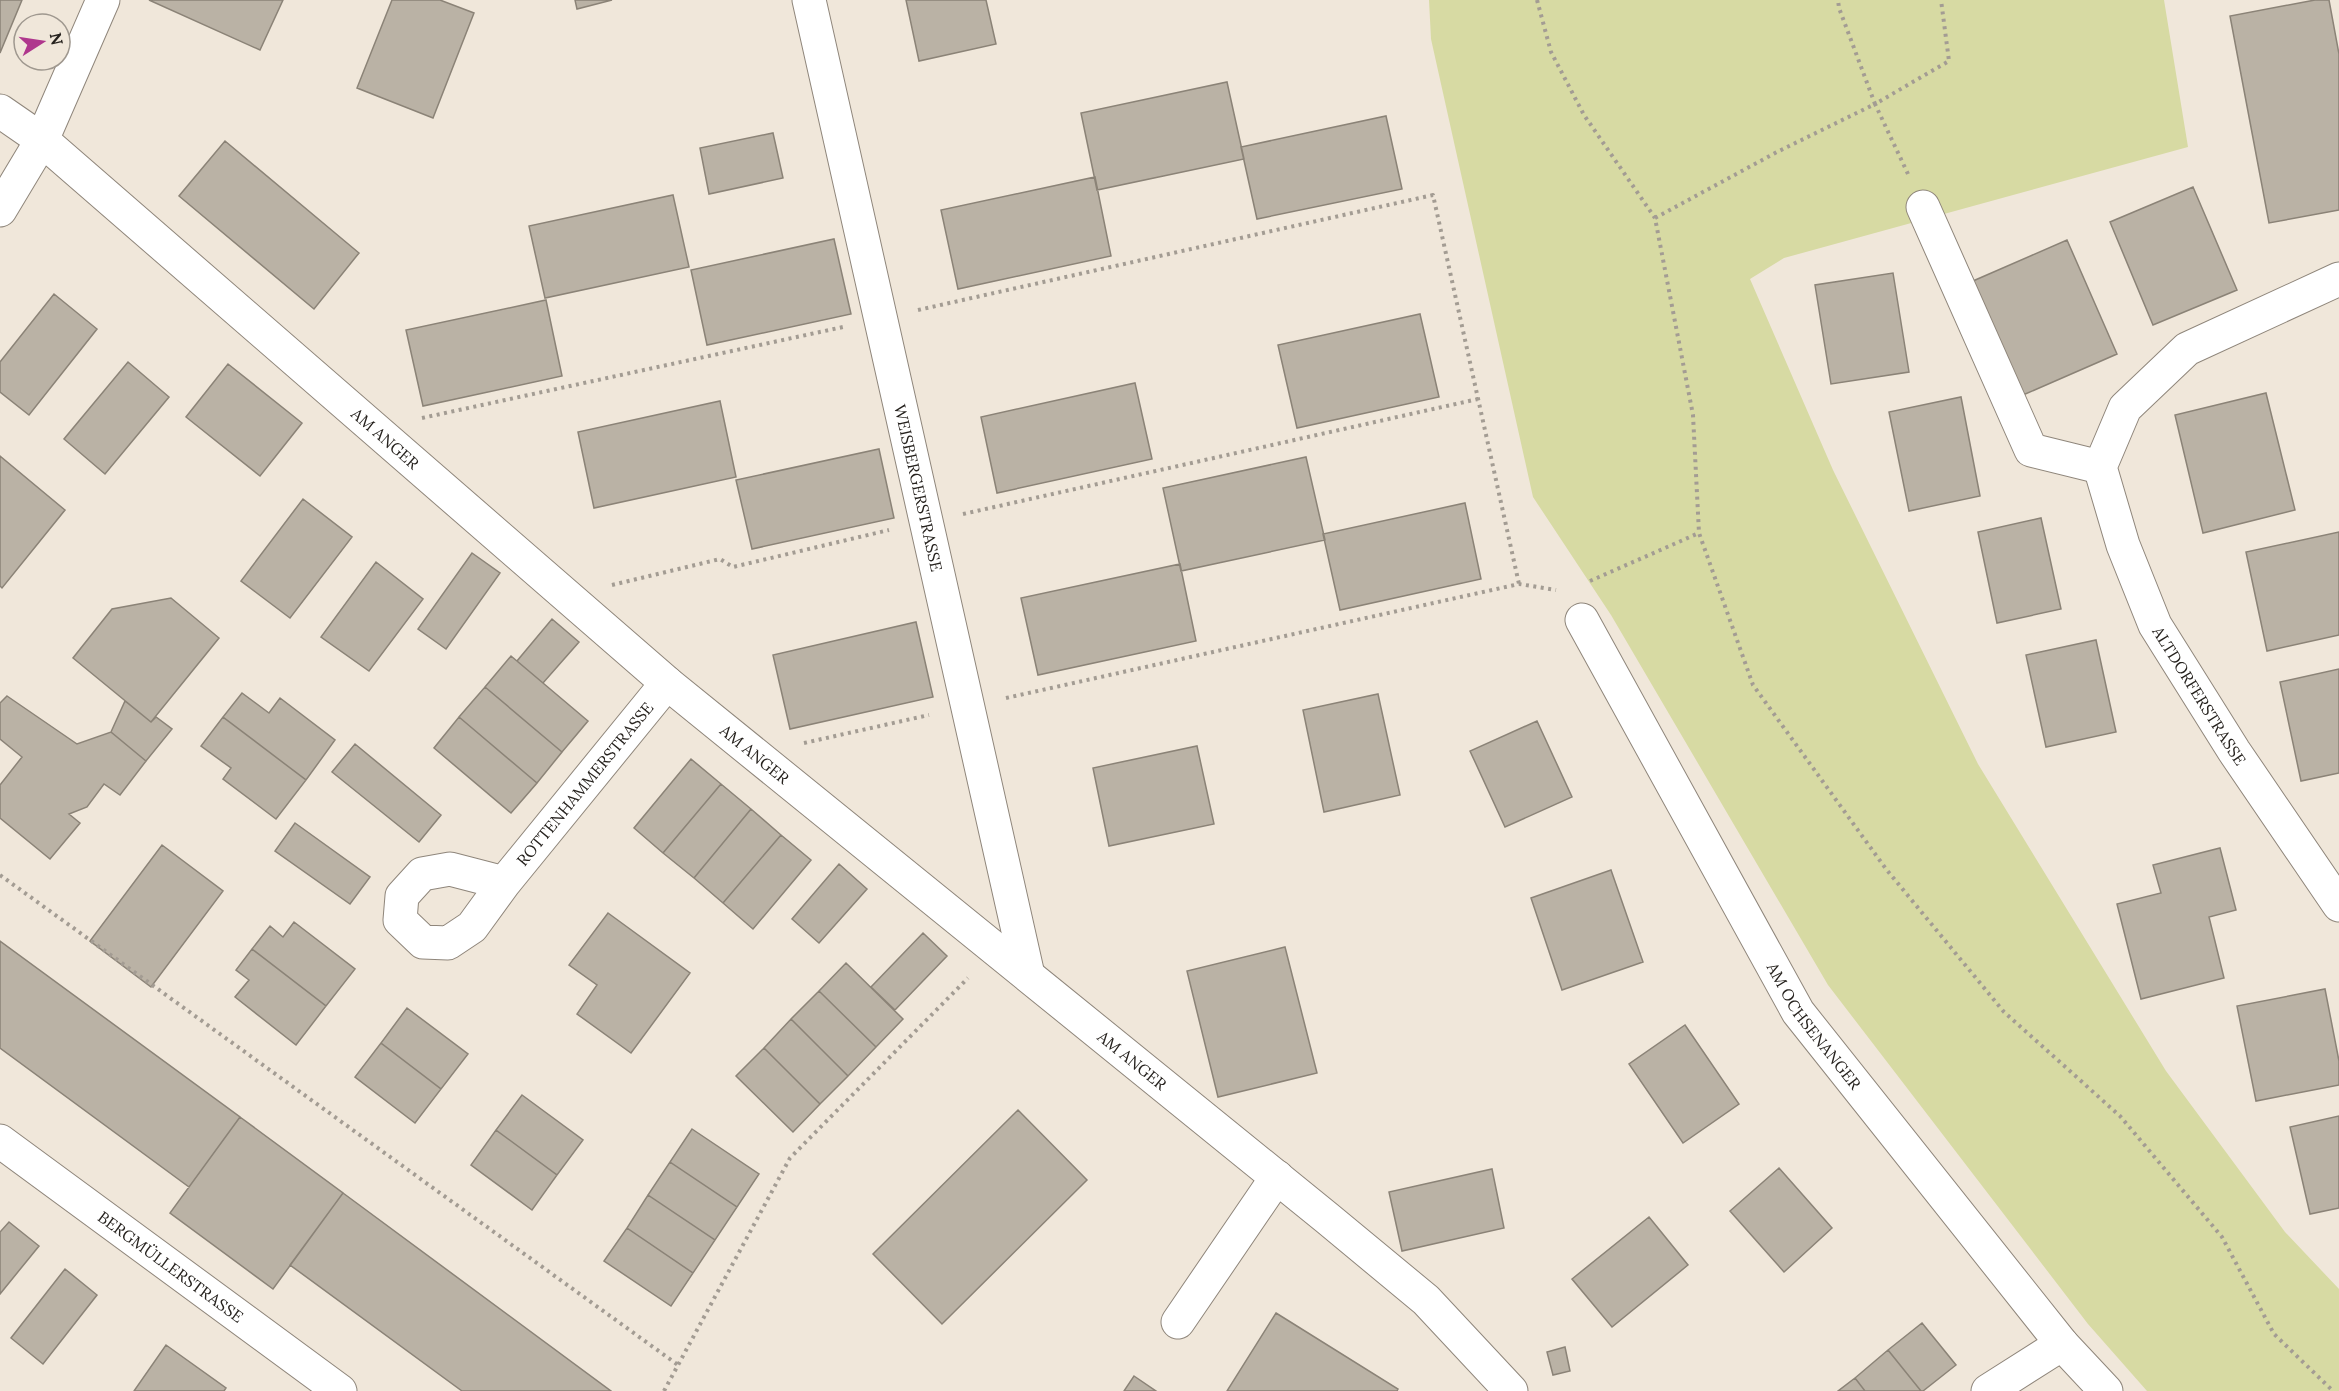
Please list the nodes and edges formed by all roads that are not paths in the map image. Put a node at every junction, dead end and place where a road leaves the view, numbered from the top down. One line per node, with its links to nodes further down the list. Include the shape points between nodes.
1 (103, 0): 4 (street)
2 (809, 0): 13 (street, WEISBERGERSTRASSE)
3 (0, 111): 4 (street, AM ANGER)
4 (42, 140): 6 (street); 10 (street, AM ANGER)
5 (1923, 207): 8 (street, via 2031,450)
6 (0, 210)
7 (2339, 279): 8 (street, via 2187,349 2125,408)
8 (2100, 467): 12 (street, ALTDORFERSTRASSE, via 2123,545 2155,625 2234,751)
9 (1582, 620): 17 (street, AM OCHSENANGER, via 1798,1012)
10 (667, 683): 11 (street, ROTTENHAMMERSTRASSE); 13 (street, AM ANGER)
11 (504, 883)
12 (2339, 905)
13 (1028, 975): 15 (street, AM ANGER)
14 (0, 1141): 18 (street, BERGMÜLLERSTRASSE)
15 (1277, 1177): 16 (street); 19 (street, AM ANGER, via 1426,1300)
16 (1178, 1323)
17 (2062, 1344): 20 (street); 21 (street, AM OCHSENANGER)
18 (340, 1391)
19 (1511, 1391)
20 (1988, 1391)
21 (2106, 1391)

